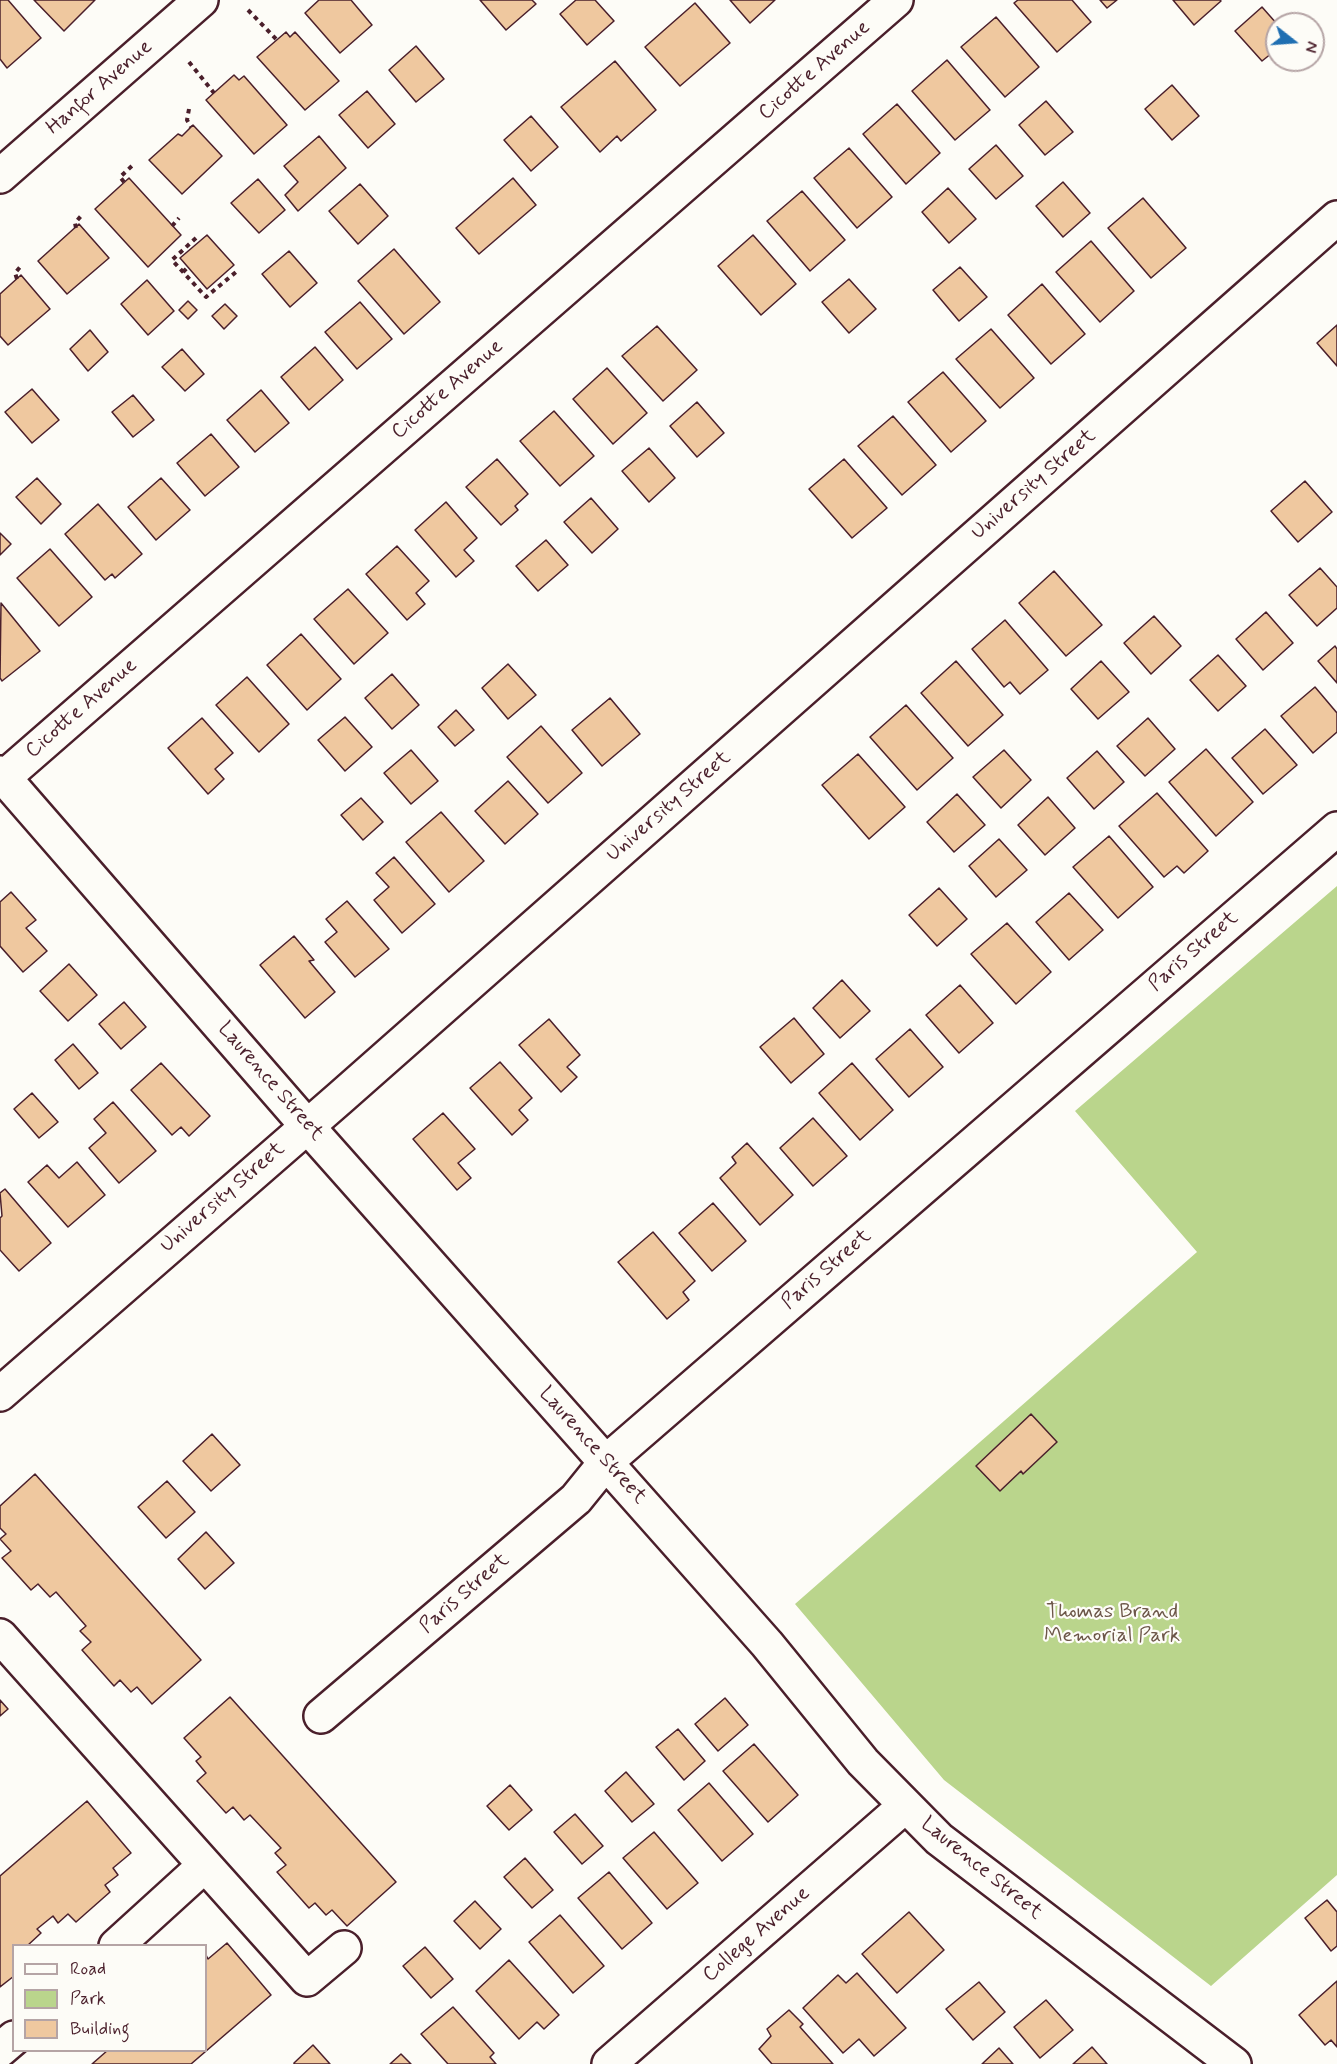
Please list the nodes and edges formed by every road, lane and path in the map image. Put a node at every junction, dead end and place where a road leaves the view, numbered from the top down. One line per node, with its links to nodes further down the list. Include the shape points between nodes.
1 (201, 0): 10 (street, Hanfor Avenue)
2 (896, 0): 23 (street, Cicotte Avenue)
3 (248, 10): 4 (path)
4 (276, 39)
5 (189, 62): 6 (path)
6 (214, 93)
7 (189, 109): 8 (path, via 187,120)
8 (191, 127)
9 (133, 165): 11 (path, via 120,177)
10 (0, 176)
11 (124, 182)
12 (81, 216): 16 (path)
13 (179, 218): 15 (path)
14 (1337, 218): 25 (street, University Street)
15 (172, 226)
16 (76, 228)
17 (196, 238): 20 (path, via 172,260)
18 (21, 266): 22 (path, via 15,273)
19 (188, 267): 20 (path)
20 (183, 272): 21 (path, via 206,297)
21 (236, 272)
22 (17, 279)
23 (1, 777): 25 (street, Laurence Street)
24 (1337, 829): 27 (street, Paris Street)
25 (307, 1126): 26 (street, University Street); 27 (street, Laurence Street)
26 (0, 1394)
27 (606, 1462): 29 (street, Paris Street, via 576,1499); 30 (street, Laurence Street)
28 (0, 1636): 31 (street)
29 (321, 1716)
30 (905, 1806): 36 (street, College Avenue); 37 (street, Laurence Street, via 939,1839)
31 (205, 1865): 32 (street); 33 (street, via 307,1979)
32 (118, 1944)
33 (344, 1948)
34 (12, 2040): 35 (street)
35 (0, 2050)
36 (609, 2064)
37 (1234, 2064)

